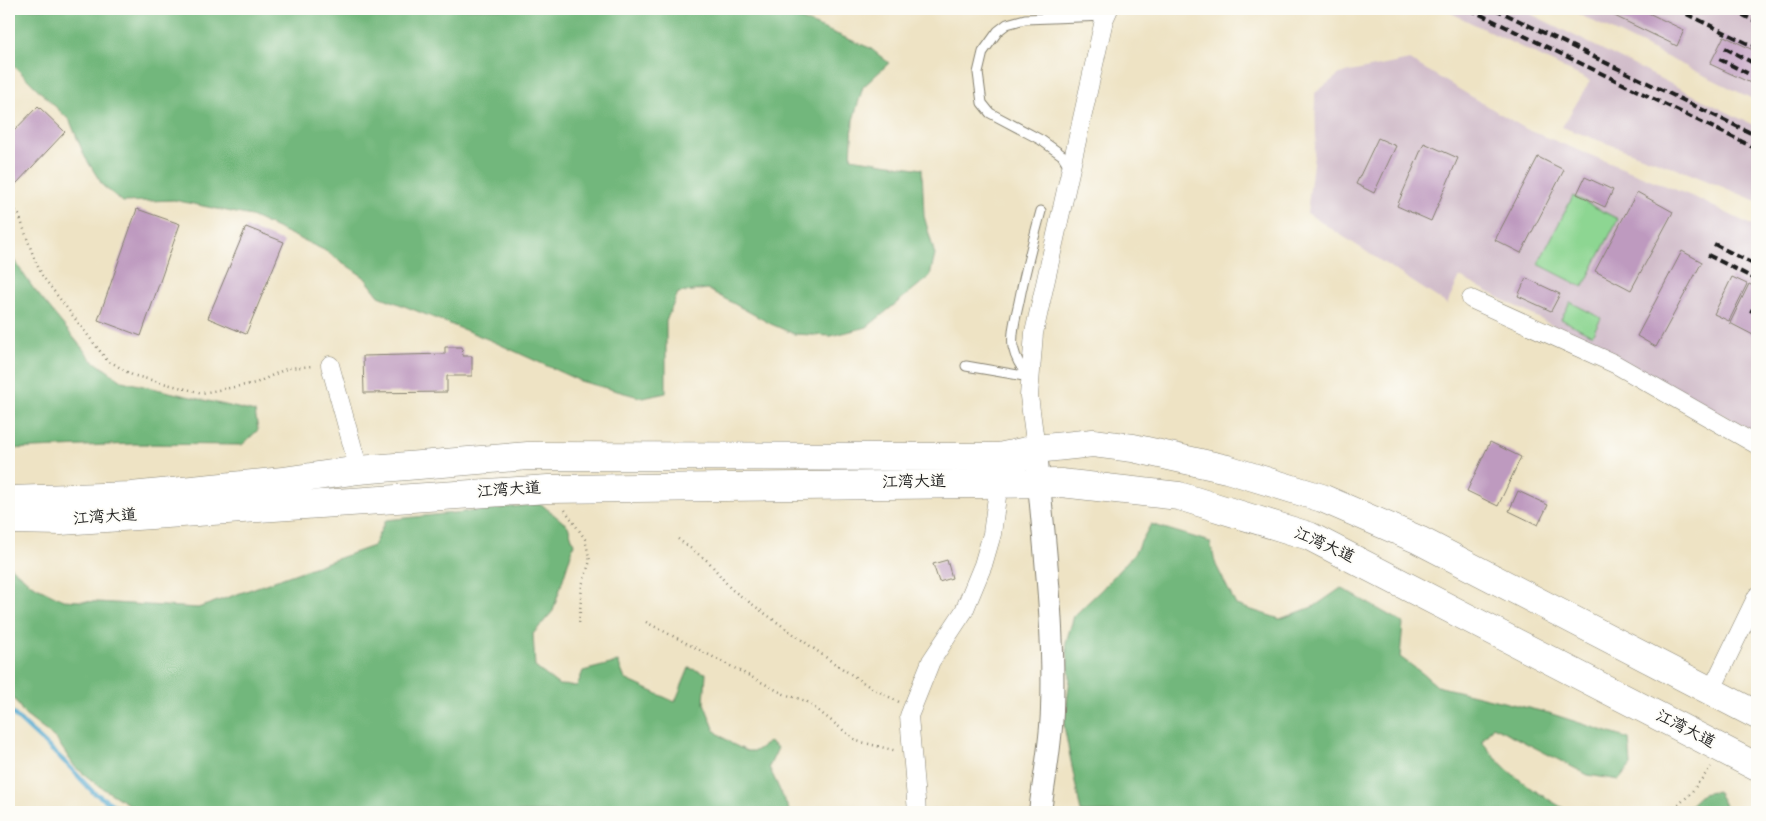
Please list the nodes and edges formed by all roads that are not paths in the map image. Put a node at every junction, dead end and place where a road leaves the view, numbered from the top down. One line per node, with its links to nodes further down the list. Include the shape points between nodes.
1 (1107, 13): 2 (street); 2 (lane, via 1025,19 1007,24 998,30 983,52 978,73 982,103 990,113 1062,155)
2 (1071, 169): 7 (street, via 1034,333)
3 (1041, 211): 7 (lane, via 1013,328 1013,346 1018,362)
4 (1472, 299): 8 (street, via 1615,364)
5 (330, 365): 10 (street)
6 (966, 366): 7 (lane)
7 (1030, 377): 9 (street, via 1029,396)
8 (1757, 445)
9 (1036, 449): 10 (highway, 江湾大道, via 1000,457 528,456); 11 (street); 12 (street); 16 (highway, 江湾大道, via 1093,443 1133,448 1227,469 1322,498 1419,540)
10 (359, 470): 13 (highway, 江湾大道, via 131,496)
11 (999, 482): 12 (highway, 江湾大道); 14 (highway, 江湾大道, via 548,489 61,521); 19 (street, via 992,534 983,565 964,610 931,661 908,716)
12 (1038, 482): 18 (highway, 江湾大道, via 1179,496 1309,536); 20 (street, via 1052,664 1052,712)
13 (9, 500)
14 (9, 520)
15 (1757, 596): 16 (street)
16 (1711, 691): 17 (highway, 江湾大道)
17 (1757, 715)
18 (1757, 767)
19 (917, 812)
20 (1040, 812)

